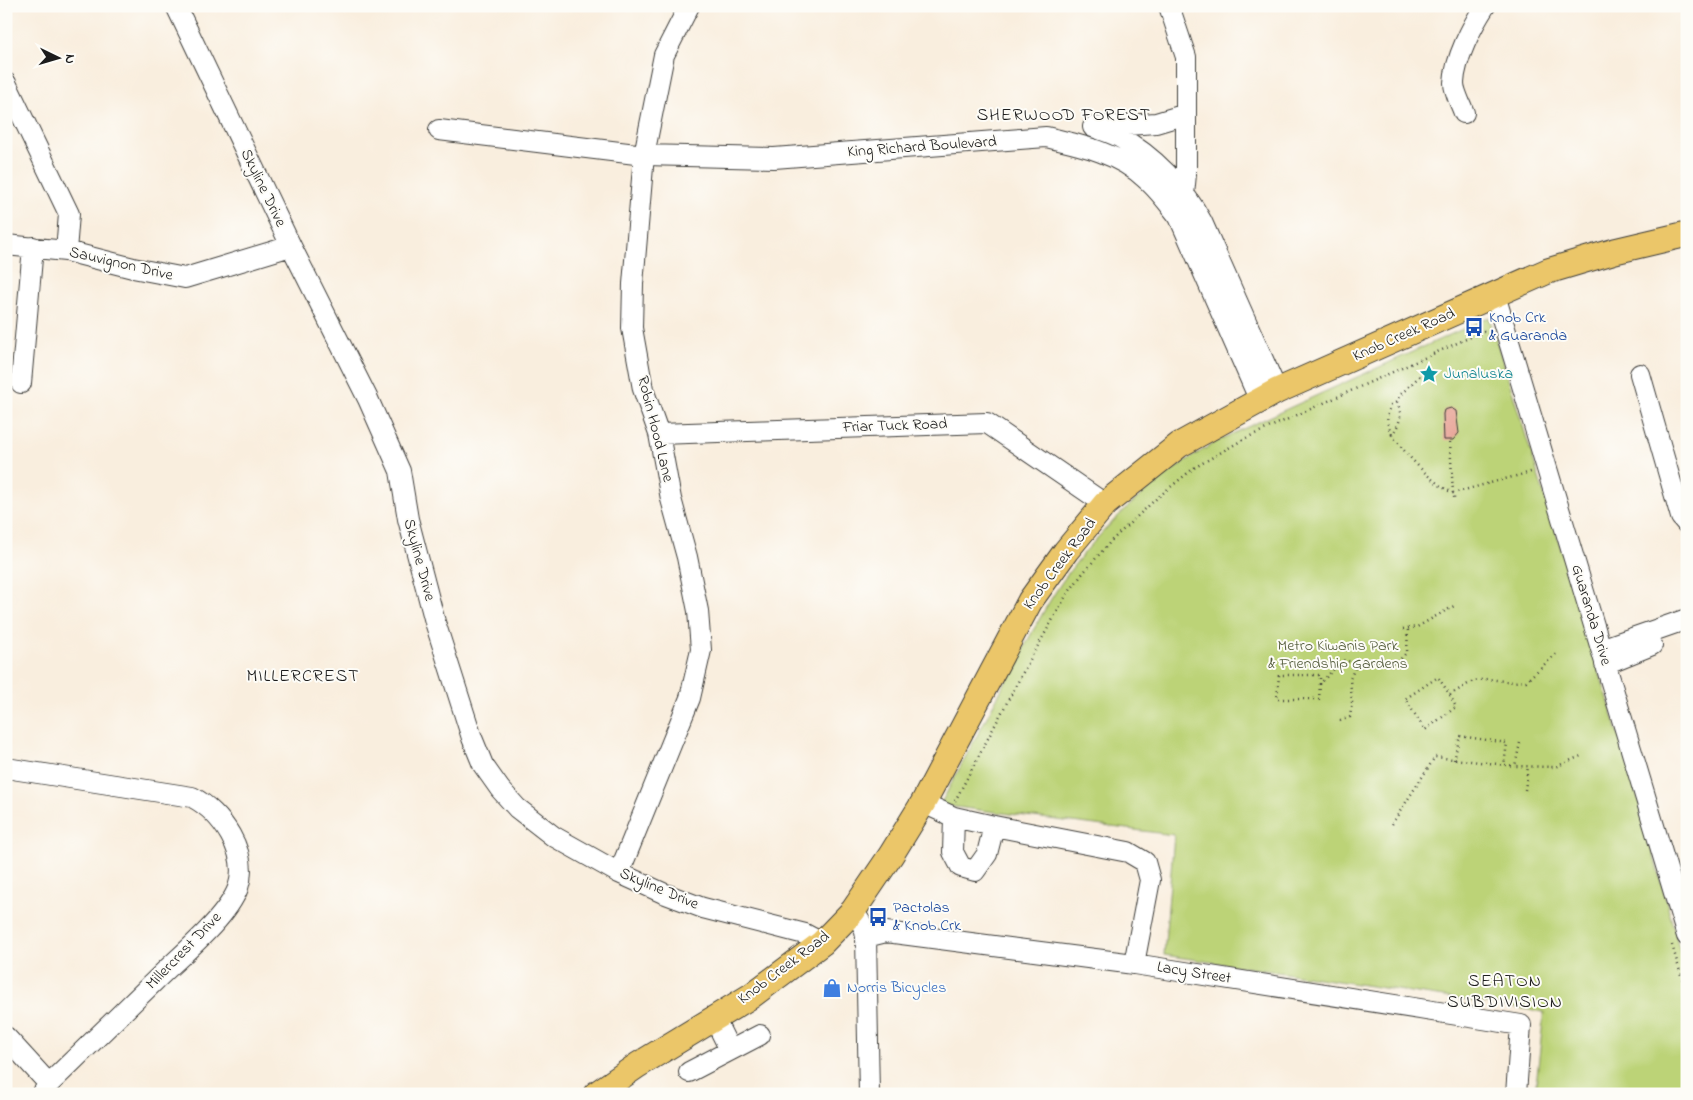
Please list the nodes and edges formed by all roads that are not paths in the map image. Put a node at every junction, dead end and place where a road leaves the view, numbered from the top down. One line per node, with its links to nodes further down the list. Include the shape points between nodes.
1 (176, 6): 17 (street, Skyline Drive)
2 (689, 6): 12 (street, Robin Hood Lane, via 664,54)
3 (1170, 6): 7 (street, via 1186,57)
4 (1486, 6): 6 (street, via 1474,23 1460,56 1454,84)
5 (6, 83): 19 (street, via 69,214)
6 (1464, 113)
7 (1186, 114): 8 (street); 14 (street)
8 (1156, 123): 9 (street); 13 (street)
9 (1093, 127): 11 (street); 13 (street, King Richard Boulevard, via 1118,136)
10 (439, 130): 12 (street, King Richard Boulevard)
11 (1046, 137): 12 (street, King Richard Boulevard, via 774,158); 13 (street, King Richard Boulevard)
12 (644, 155): 24 (street, Robin Hood Lane, via 632,328 643,389)
13 (1131, 156): 14 (street, King Richard Boulevard, via 1163,196)
14 (1186, 207): 23 (street, King Richard Boulevard)
15 (1687, 234): 20 (main road, Knob Creek Road, via 1548,271)
16 (6, 245): 18 (street, Sauvignon Drive)
17 (291, 246): 19 (street, Sauvignon Drive, via 184,278); 34 (street, Skyline Drive, via 368,399 400,471 408,520 435,622 483,764 517,808 554,836)
18 (33, 247): 19 (street, Sauvignon Drive); 22 (street)
19 (66, 251)
20 (1495, 295): 23 (main road, Knob Creek Road); 29 (street, Guaranda Drive)
21 (1640, 374): 26 (street, via 1681,517)
22 (21, 384)
23 (1268, 396): 25 (main road, Knob Creek Road, via 1179,445)
24 (659, 434): 25 (street, Friar Tuck Road, via 987,423); 34 (street, Robin Hood Lane, via 698,611 701,650 690,698)
25 (1105, 504): 31 (main road, Knob Creek Road, via 1030,601)
26 (1687, 524)
27 (1687, 620): 29 (street)
28 (1687, 632): 29 (street)
29 (1603, 656): 36 (street, Guaranda Drive)
30 (6, 768): 45 (street, Millercrest Drive, via 192,797 205,804 228,830 240,867 238,888 215,923)
31 (923, 803): 32 (street); 35 (main road, Knob Creek Road)
32 (951, 815): 33 (street); 33 (street, via 953,852 961,867 975,871 987,854)
33 (994, 826): 39 (street, via 1128,852 1145,862 1150,880)
34 (619, 873): 38 (street, Skyline Drive, via 702,908 805,934)
35 (853, 911): 37 (street, via 864,927); 38 (main road, Knob Creek Road)
36 (1687, 936)
37 (866, 937): 39 (street, Lacy Street, via 886,932); 47 (street)
38 (822, 943): 40 (main road, Knob Creek Road)
39 (1134, 964): 48 (street, Lacy Street, via 1521,1025)
40 (714, 1018): 43 (street); 46 (main road, Knob Creek Road)
41 (760, 1035): 43 (street)
42 (6, 1037): 45 (street)
43 (730, 1050): 44 (street)
44 (689, 1072)
45 (45, 1089)
46 (596, 1094)
47 (869, 1094)
48 (1516, 1094)

